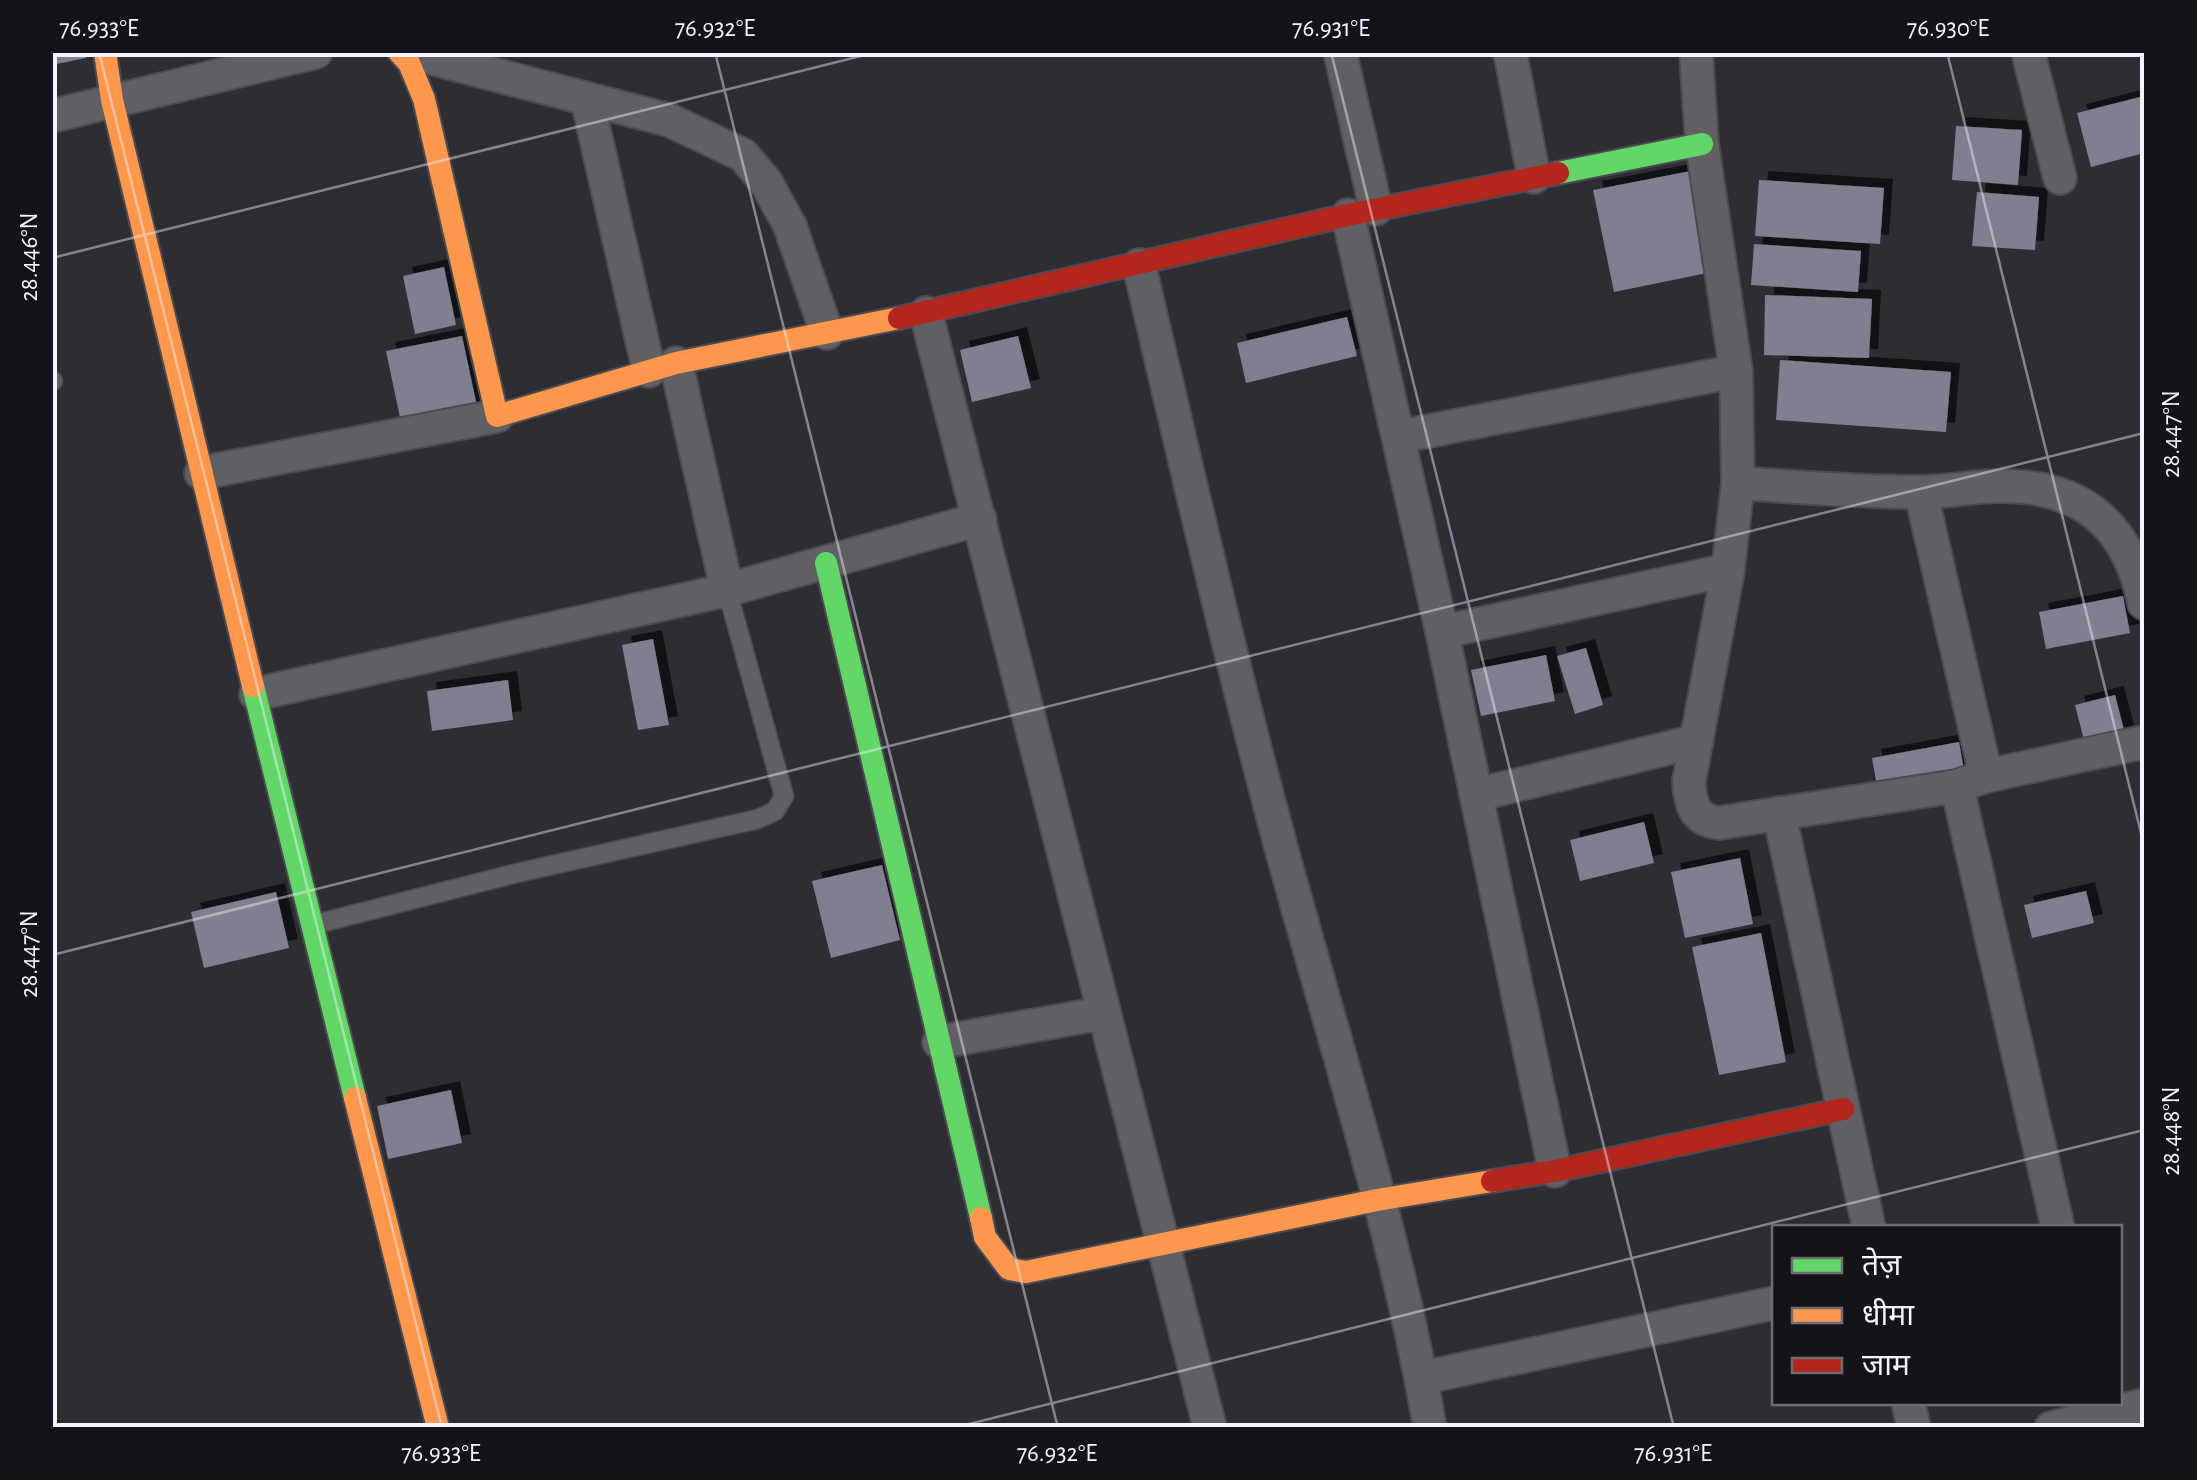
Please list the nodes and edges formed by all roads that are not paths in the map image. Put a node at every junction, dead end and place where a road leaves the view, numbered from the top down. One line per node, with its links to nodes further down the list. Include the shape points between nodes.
1 (105, 52): 10 (street)
2 (399, 52): 21 (street, via 424,98)
3 (408, 52): 9 (street)
4 (1340, 52): 15 (street)
5 (1510, 52): 13 (street)
6 (1696, 52): 12 (street)
7 (2028, 52): 14 (street)
8 (309, 53): 10 (street)
9 (587, 99): 18 (street, via 669,120 743,155 790,226); 19 (street)
10 (112, 100): 11 (street); 23 (street)
11 (52, 116)
12 (1702, 144): 13 (street); 20 (street)
13 (1534, 177): 15 (street)
14 (2060, 178)
15 (1362, 212): 16 (street); 22 (street)
16 (1139, 265): 17 (street); 43 (street, via 1247,723)
17 (926, 314): 18 (street); 26 (street)
18 (827, 333): 19 (street)
19 (662, 367): 21 (street); 29 (street)
20 (1736, 371): 22 (street); 24 (street)
21 (497, 416): 23 (street)
22 (1398, 437): 31 (street)
23 (200, 474): 32 (street)
24 (1738, 483): 25 (street); 28 (street)
25 (1921, 492): 30 (street, via 2000,486 2071,496 2122,539); 35 (street)
26 (980, 520): 27 (street); 39 (street)
27 (826, 564): 29 (street); 40 (street)
28 (1728, 570): 31 (street); 33 (street)
29 (727, 590): 32 (street); 38 (lane, via 784,796 774,811)
30 (2144, 603)
31 (1442, 632): 36 (street)
32 (256, 694): 38 (street)
33 (1696, 741): 36 (street); 37 (street, via 1689,781 1697,816 1719,823)
34 (2143, 751): 35 (street)
35 (1971, 781): 37 (street); 45 (street)
36 (1476, 795): 42 (street)
37 (1779, 813): 41 (street)
38 (312, 925): 51 (street)
39 (1104, 1013): 40 (street); 46 (street)
40 (939, 1042): 46 (street, via 986,1237 1009,1268 1026,1272)
41 (1843, 1109): 42 (street); 44 (street)
42 (1556, 1171): 43 (street)
43 (1377, 1200): 46 (street); 48 (street)
44 (1868, 1225)
45 (2057, 1225)
46 (1162, 1242): 52 (street)
47 (1772, 1303): 48 (street)
48 (1421, 1378): 53 (street)
49 (2144, 1405): 50 (street)
50 (2098, 1409): 54 (street)
51 (438, 1428)
52 (1210, 1428)
53 (1430, 1428)
54 (2050, 1428)

